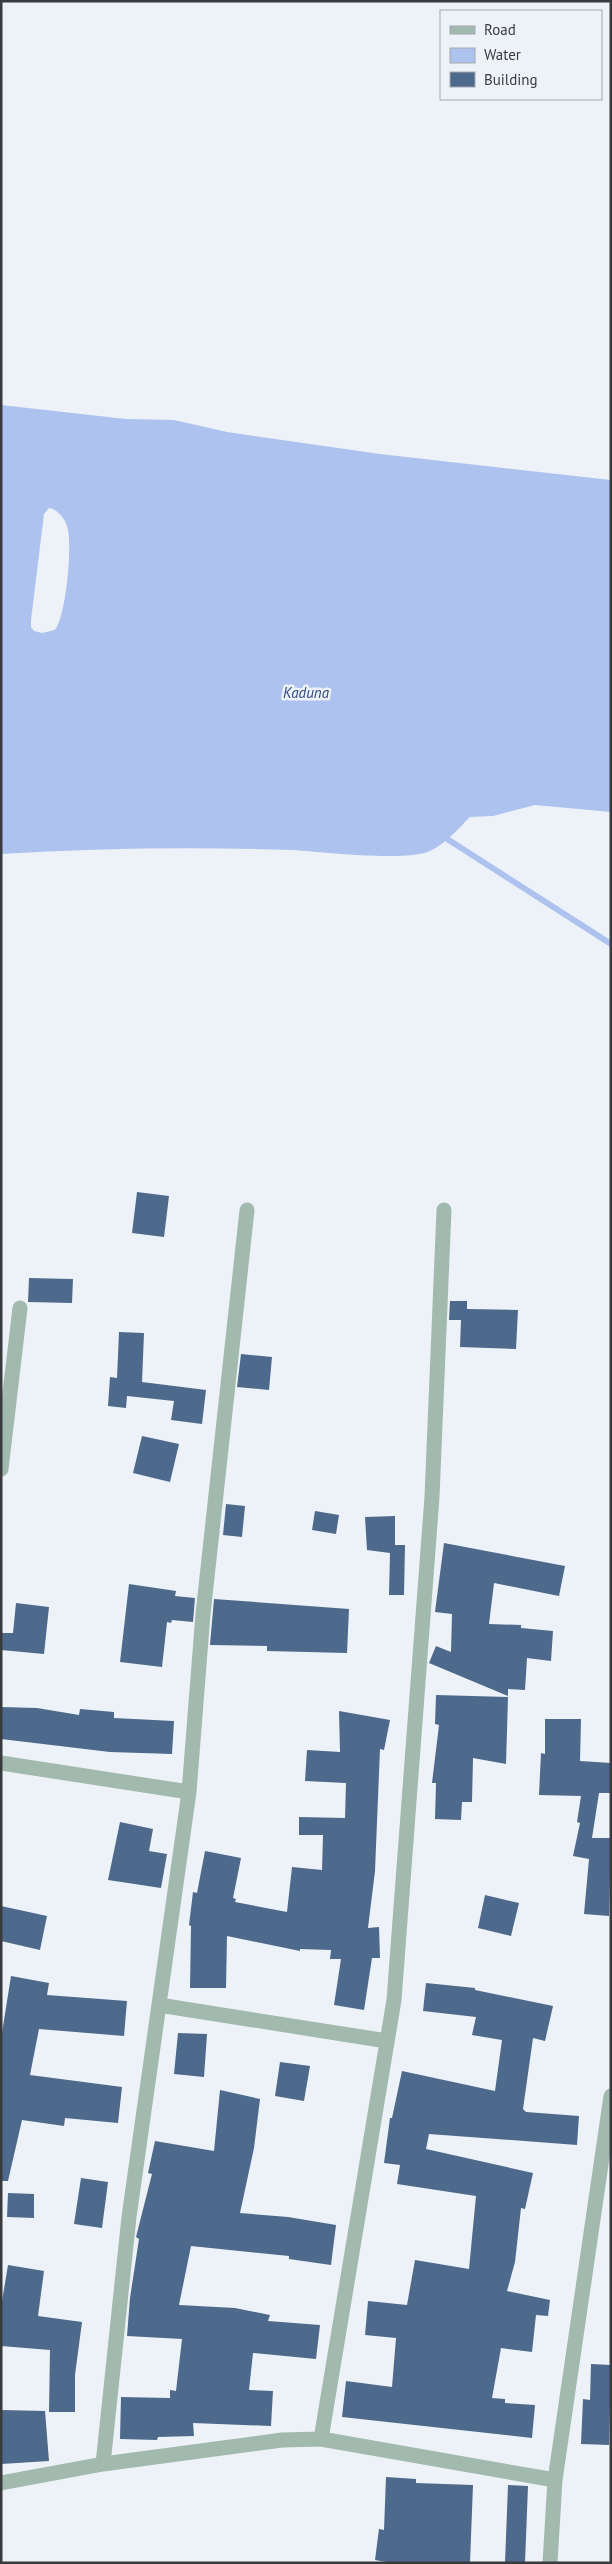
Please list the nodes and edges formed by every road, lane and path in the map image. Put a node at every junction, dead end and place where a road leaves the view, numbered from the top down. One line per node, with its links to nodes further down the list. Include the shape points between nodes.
1 (247, 1210): 6 (street, via 203,1614)
2 (444, 1210): 8 (street, via 431,1506 394,2000)
3 (20, 1308): 4 (street)
4 (1, 1469)
5 (1, 1763): 6 (street)
6 (188, 1792): 7 (street)
7 (158, 2005): 8 (street); 11 (street, via 129,2217)
8 (387, 2041): 10 (street)
9 (611, 2096): 12 (street)
10 (321, 2439): 11 (street, via 282,2440); 12 (street)
11 (102, 2464): 13 (street)
12 (555, 2480): 14 (street)
13 (1, 2483)
14 (550, 2563)

